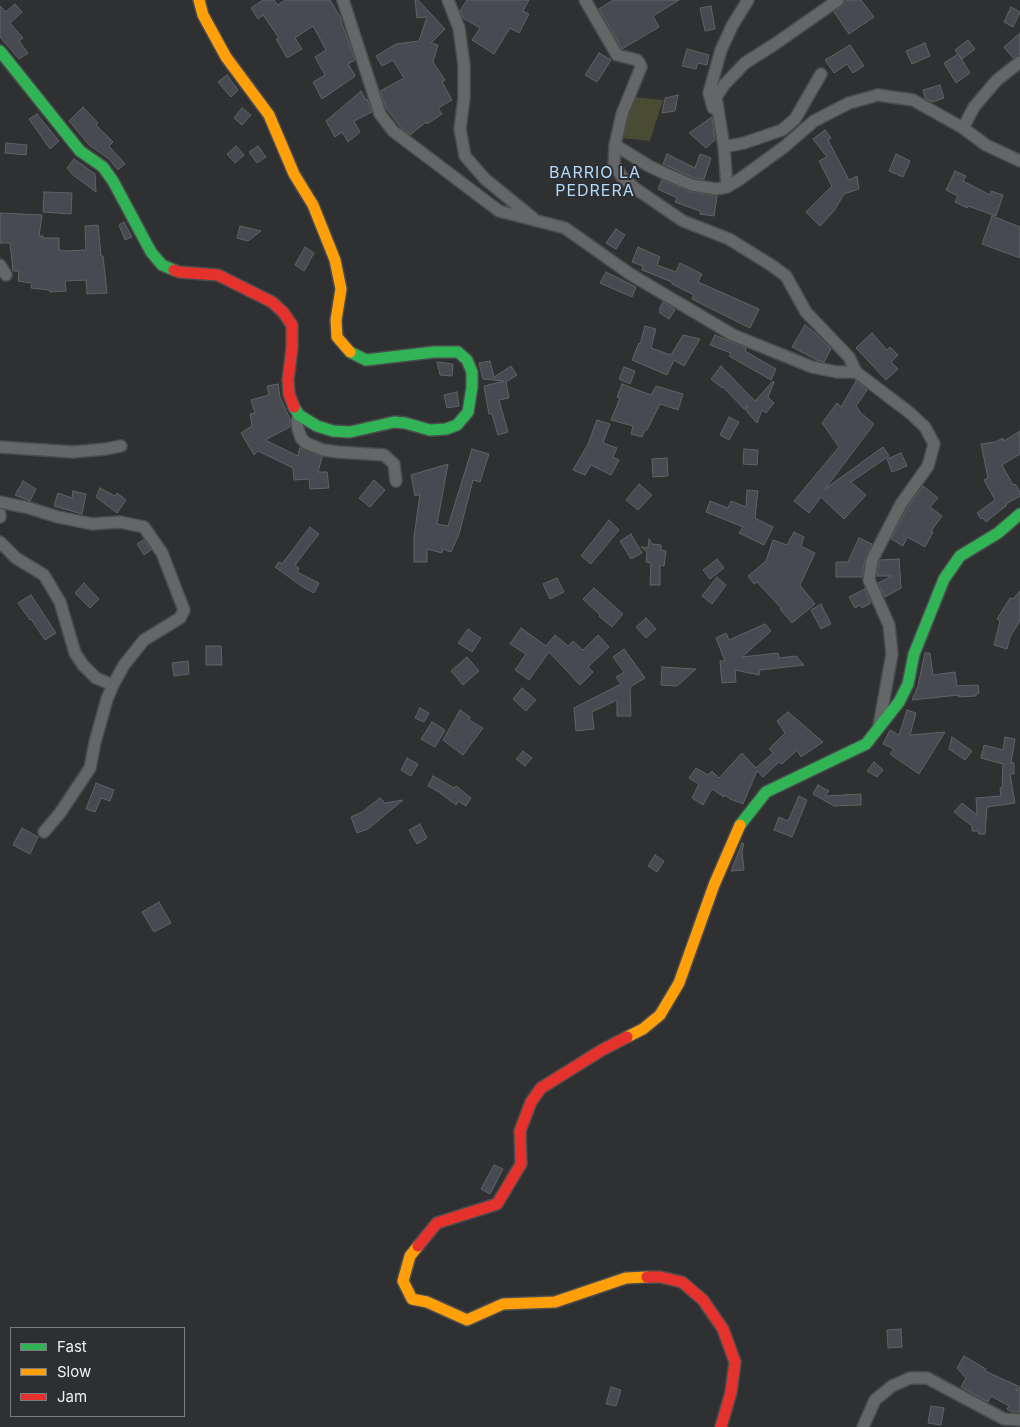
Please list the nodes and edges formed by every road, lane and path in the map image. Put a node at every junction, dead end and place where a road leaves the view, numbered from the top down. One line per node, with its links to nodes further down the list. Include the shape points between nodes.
1 (199, 0): 18 (street, via 203,15 226,57 268,115 294,174 313,205 335,260 341,289 337,337 344,348 366,360 458,352 467,360 472,372 468,412 457,425 446,429 430,430 394,422 350,432 333,431)
2 (343, 0): 16 (street, via 380,114 393,132 499,211)
3 (448, 0): 16 (street, via 459,28 464,65 460,129 465,156 484,179)
4 (585, 0): 12 (street, via 617,55 637,60 641,68 622,114)
5 (748, 0): 10 (street, via 721,50 712,79 709,93)
6 (838, 0): 10 (street, via 745,63 716,97)
7 (0, 51): 18 (street, via 80,151 103,166 151,252 162,265 179,272 218,275 272,302 284,312 292,325 288,380)
8 (1020, 62): 11 (street, via 997,80 974,107)
9 (822, 74): 13 (street, via 795,119 782,130)
10 (718, 116): 13 (street)
11 (963, 128): 14 (street, via 986,145); 15 (street, via 913,100 878,95 849,103 814,121)
12 (615, 145): 15 (street, via 649,166 692,185 716,189); 17 (street, via 614,164 622,177 636,189 683,221 729,239 786,276 806,312 849,357)
13 (724, 147): 15 (street)
14 (1020, 162)
15 (728, 187)
16 (536, 220): 17 (street, via 565,228 630,274 733,335 812,367)
17 (856, 372): 26 (street, via 925,426 934,444 928,466 901,504 872,560 869,580 890,625 892,654)
18 (299, 415): 21 (street, via 296,421 298,429 306,443 322,450 384,455 394,464)
19 (121, 446): 20 (street, via 73,452)
20 (0, 447)
21 (396, 481)
22 (0, 502): 25 (street, via 92,524 120,522 144,527 162,553 184,610 180,618 144,640)
23 (1020, 514): 26 (street, via 998,533 960,556 944,579 914,654 908,684)
24 (0, 542): 25 (street, via 16,558 44,575 60,602 83,665 96,678)
25 (113, 684): 27 (street, via 90,768)
26 (878, 730): 30 (street, via 866,744 766,792 738,828 679,983 660,1014 643,1029 602,1050 542,1088 531,1102 520,1131 522,1164 497,1204 437,1223 410,1256 403,1281 412,1299 427,1302 467,1320 503,1304 555,1302 626,1278 660,1277 682,1282 702,1300 723,1329 735,1362)
27 (44, 832)
28 (1020, 1420): 29 (street)
29 (1006, 1423): 31 (street, via 927,1378 910,1378 892,1386 875,1400)
30 (721, 1427)
31 (863, 1427)

